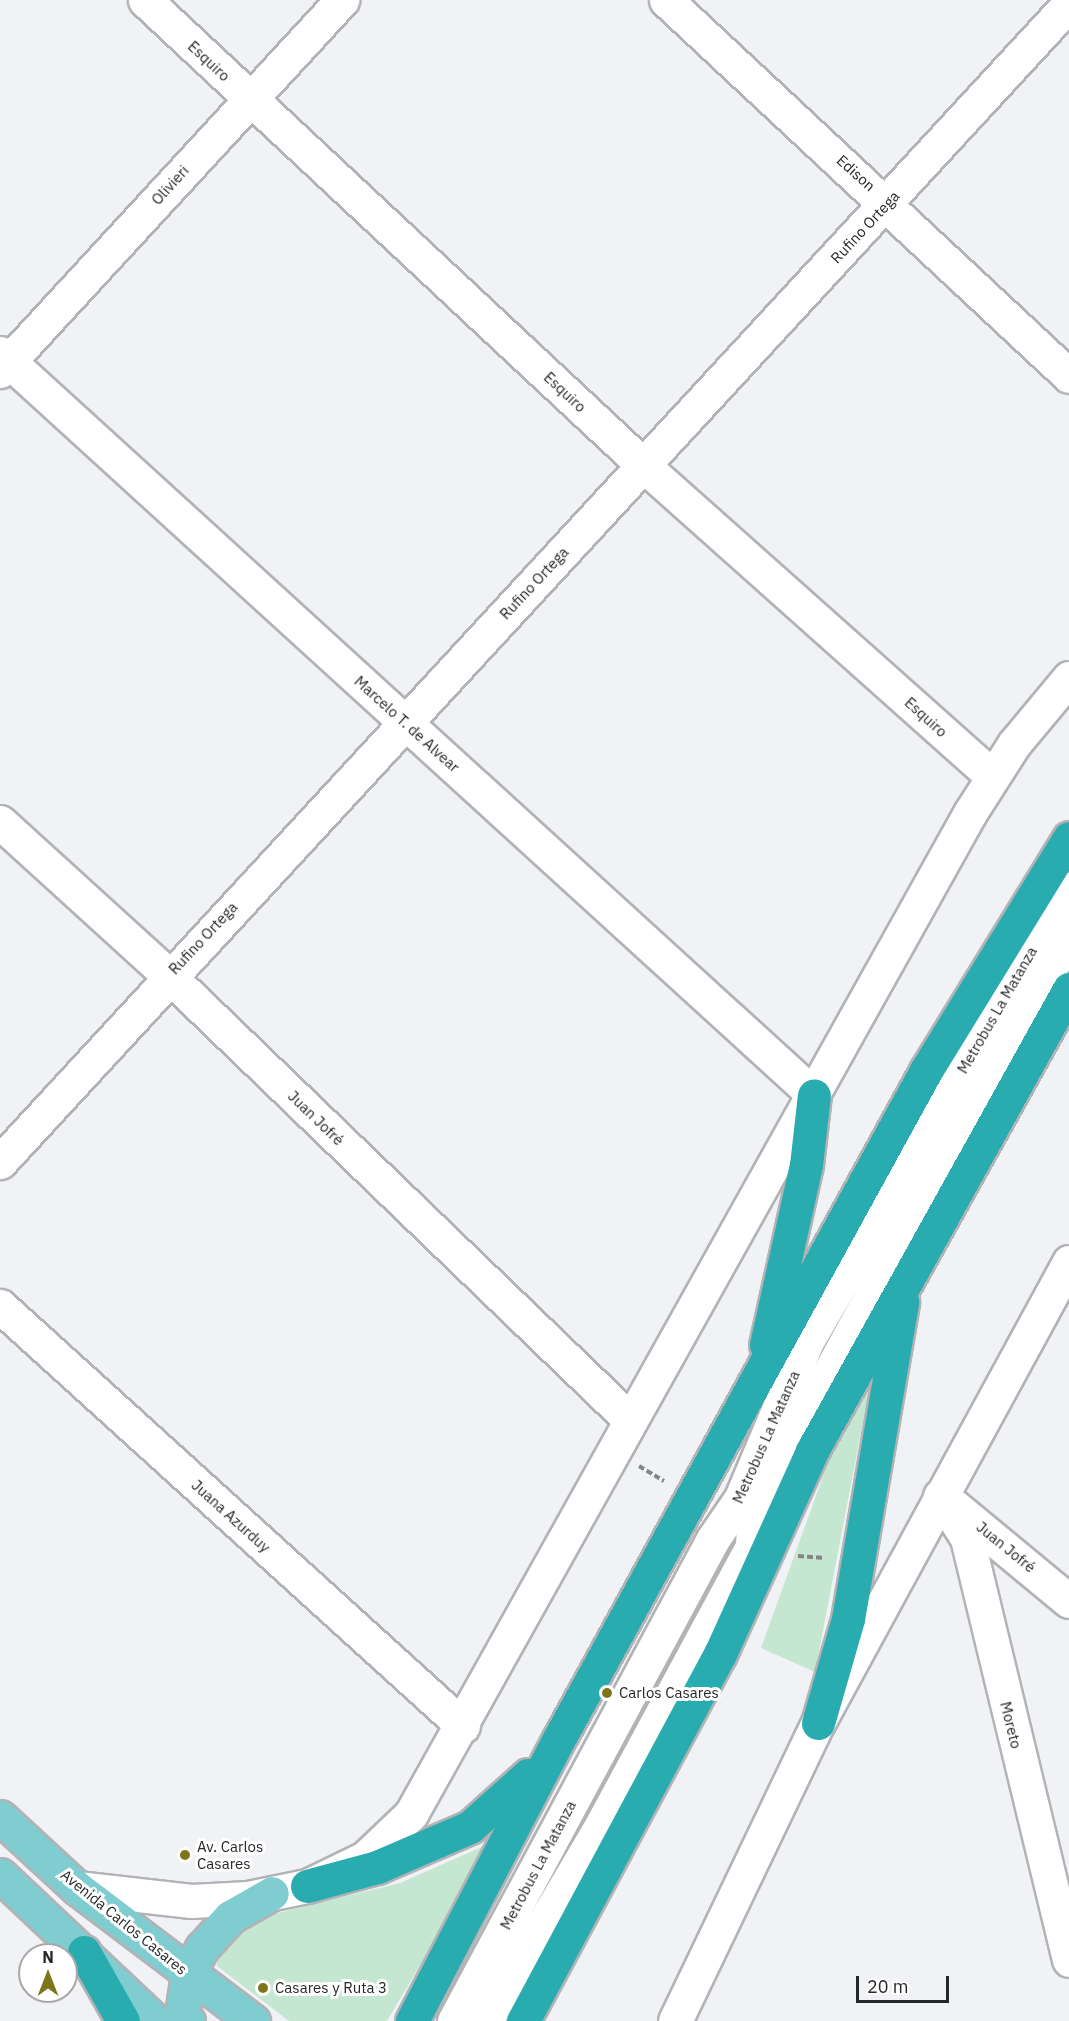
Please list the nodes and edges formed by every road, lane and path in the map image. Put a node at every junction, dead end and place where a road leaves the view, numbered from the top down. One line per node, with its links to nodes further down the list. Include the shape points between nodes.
1 (145, 0): 5 (street, Esquiro)
2 (342, 0): 5 (street, Olivieri)
3 (666, 0): 6 (street, Edison)
4 (1069, 4): 6 (street, Rufino Ortega)
5 (249, 98): 7 (street, Olivieri); 9 (street, Esquiro)
6 (888, 202): 8 (street, Edison); 9 (street, Rufino Ortega)
7 (3, 362): 11 (street, Marcelo T. de Alvear)
8 (1069, 376)
9 (643, 465): 11 (street, Rufino Ortega); 12 (street, Esquiro)
10 (1069, 678): 12 (street)
11 (405, 723): 17 (street, Rufino Ortega); 19 (street, Marcelo T. de Alvear)
12 (992, 776): 19 (street)
13 (0, 822): 17 (street, Juan Jofré)
14 (1069, 838): 24 (highway, via 967,1000)
15 (1069, 889): 44 (street, Metrobus La Matanza, via 807,1343 741,1498 713,1539)
16 (1069, 934): 45 (street, Metrobus La Matanza, via 794,1437 753,1528 752,1546 603,1822)
17 (168, 975): 20 (street, Rufino Ortega); 25 (street, Juan Jofré)
18 (1069, 989): 22 (highway)
19 (814, 1095): 24 (highway, via 806,1165); 25 (street)
20 (0, 1162)
21 (1069, 1262): 26 (street)
22 (907, 1273): 28 (highway, via 848,1619); 46 (highway, via 812,1451 720,1654)
23 (0, 1306): 29 (street, Juana Azurduy)
24 (758, 1382): 30 (highway)
25 (629, 1419): 29 (street)
26 (940, 1496): 27 (street, Juan Jofré); 28 (street); 37 (street, Moreto, via 967,1538)
27 (1069, 1601)
28 (818, 1723): 47 (street)
29 (463, 1726): 33 (street, via 411,1814 388,1840 364,1858)
30 (560, 1737): 33 (highway, via 525,1780 470,1827 377,1867); 43 (highway)
31 (0, 1817): 34 (main road, Avenida Carlos Casares)
32 (0, 1875): 36 (main road)
33 (307, 1886): 35 (street)
34 (77, 1888): 35 (street, via 191,1901); 38 (main road, Avenida Carlos Casares)
35 (272, 1893): 38 (main road, via 230,1917)
36 (84, 1952): 39 (highway); 40 (main road)
37 (1069, 1960)
38 (188, 1974): 41 (main road, via 183,2014); 42 (main road, Avenida Carlos Casares)
39 (123, 2021)
40 (155, 2021)
41 (188, 2021)
42 (253, 2021)
43 (412, 2021)
44 (454, 2021)
45 (486, 2021)
46 (523, 2021)
47 (675, 2021)

